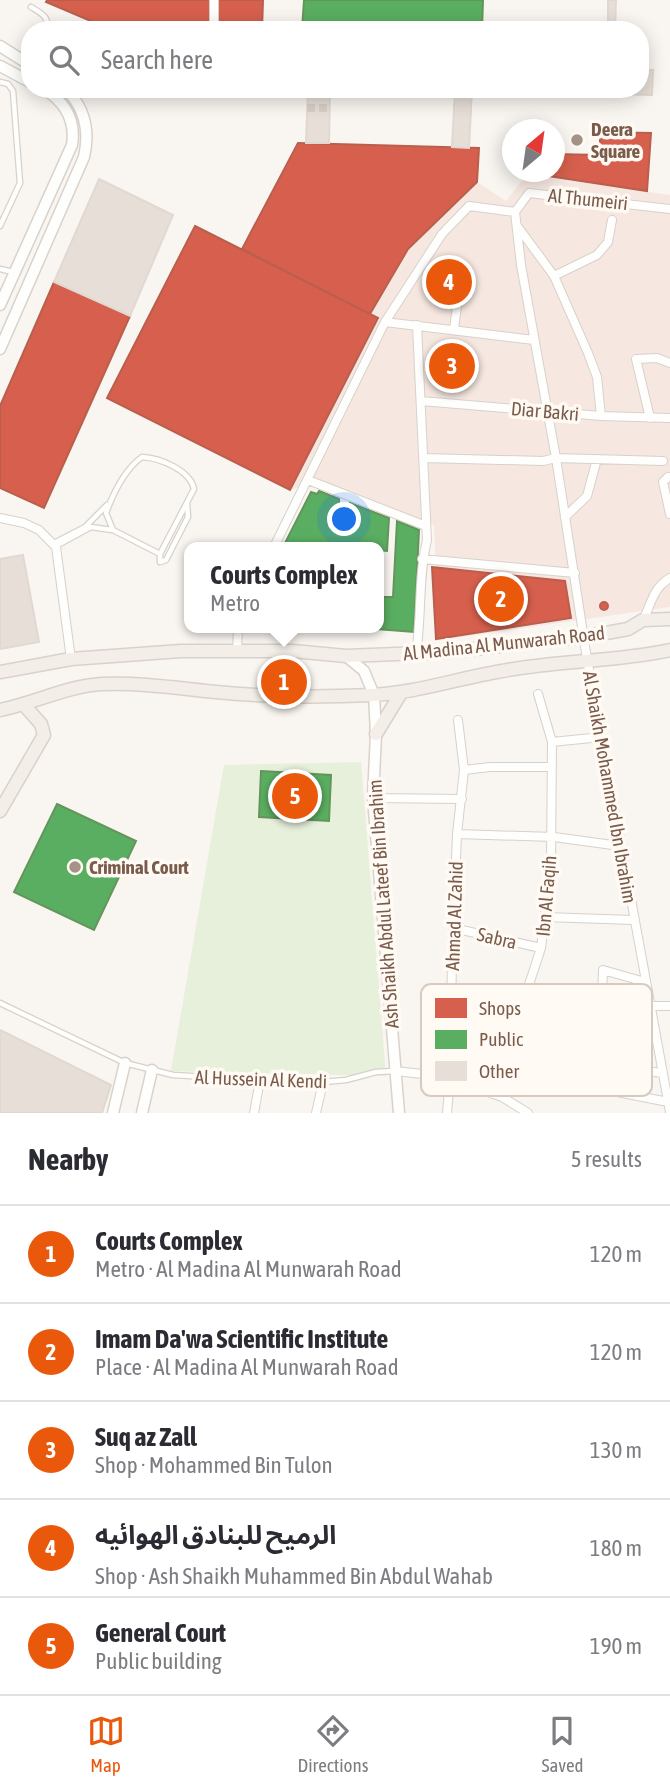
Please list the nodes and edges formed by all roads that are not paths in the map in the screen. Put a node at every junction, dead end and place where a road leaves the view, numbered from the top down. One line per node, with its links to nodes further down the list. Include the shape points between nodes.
1 (214, 0): 4 (street)
2 (31, 7): 3 (lane)
3 (48, 21)
4 (214, 21)
5 (0, 46): 6 (street)
6 (21, 59)
7 (0, 66): 8 (street)
8 (21, 77)
9 (0, 82): 16 (lane, via 13,91 20,183)
10 (54, 98): 18 (street, via 70,116 74,135 69,156)
11 (73, 98): 26 (street, via 84,117 84,157)
12 (670, 209): 13 (street, Al Thumeiri, via 529,193)
13 (515, 212): 15 (street, Al Shaikh Mohammed Ibn Ibrahim); 22 (street, via 469,206 442,234)
14 (612, 220): 19 (street, via 608,242 597,255)
15 (516, 225): 19 (street); 25 (street, Al Shaikh Mohammed Ibn Ibrahim)
16 (0, 226)
17 (0, 269): 18 (lane)
18 (14, 273): 21 (street)
19 (554, 276): 30 (street, via 597,377)
20 (460, 282): 24 (street)
21 (0, 305)
22 (385, 322): 23 (street); 38 (street)
23 (417, 325): 24 (street); 28 (street)
24 (454, 329): 25 (street)
25 (534, 340): 29 (street, Al Shaikh Mohammed Ibn Ibrahim)
26 (0, 349)
27 (670, 363): 31 (street, via 636,359)
28 (421, 401): 29 (street, Diar Bakri); 33 (street)
29 (547, 411): 30 (street, Diar Bakri); 34 (street, Al Shaikh Mohammed Ibn Ibrahim)
30 (601, 416): 31 (street, Diar Bakri)
31 (650, 418): 32 (street, Diar Bakri)
32 (670, 418)
33 (424, 458): 34 (street); 44 (street)
34 (556, 458): 35 (street); 42 (street, Al Shaikh Mohammed Ibn Ibrahim)
35 (597, 459): 36 (street); 42 (street, via 587,496)
36 (663, 461)
37 (668, 477): 40 (street, via 663,482)
38 (307, 480): 44 (street); 46 (street)
39 (110, 502): 45 (lane, via 106,513); 45 (lane, via 142,457 186,474 194,489 187,517 166,560 160,562 160,554); 47 (lane, via 85,527)
40 (669, 503): 41 (street)
41 (670, 514)
42 (565, 517): 49 (street, Al Shaikh Mohammed Ibn Ibrahim)
43 (0, 518): 47 (street, via 39,530)
44 (426, 526): 48 (street)
45 (113, 530): 47 (lane, via 91,527)
46 (276, 542)
47 (54, 545): 61 (street)
48 (422, 559): 49 (street); 58 (street)
49 (575, 573): 55 (street, Al Shaikh Mohammed Ibn Ibrahim)
50 (670, 578): 52 (street, via 653,593)
51 (670, 618): 52 (main road, Al Madina Al Munwarah Road)
52 (643, 620): 53 (main road, Al Madina Al Munwarah Road)
53 (628, 629): 55 (main road, Al Madina Al Munwarah Road); 60 (main road, via 617,637 615,649)
54 (238, 633): 57 (street)
55 (584, 637): 58 (main road, Al Madina Al Munwarah Road); 62 (street, Al Shaikh Mohammed Ibn Ibrahim)
56 (670, 650): 60 (main road, Al Madina Al Munwarah Road)
57 (237, 651): 59 (main road, Al Madina Al Munwarah Road); 61 (main road, Al Madina Al Munwarah Road)
58 (416, 654): 59 (main road, Al Madina Al Munwarah Road)
59 (346, 656): 66 (street, via 364,671)
60 (636, 657): 62 (main road, Al Madina Al Munwarah Road)
61 (71, 659): 63 (main road, Al Madina Al Munwarah Road)
62 (587, 659): 64 (main road, Al Madina Al Munwarah Road, via 503,670); 71 (street, Al Shaikh Mohammed Ibn Ibrahim)
63 (0, 672)
64 (401, 692): 66 (main road, Al Madina Al Munwarah Road); 70 (main road)
65 (538, 694): 72 (street, Ibn Al Faqih)
66 (374, 695): 67 (main road, Al Madina Al Munwarah Road, via 238,694 143,683 60,692); 70 (street, Ash Shaikh Abdul Lateef Bin Ibrahim)
67 (24, 705): 68 (main road, Al Madina Al Munwarah Road); 77 (main road, via 41,724 44,735)
68 (0, 710)
69 (458, 720): 74 (street, Ahmad Al Zahid)
70 (376, 734): 75 (street, Ash Shaikh Abdul Lateef Bin Ibrahim)
71 (601, 737): 72 (street); 80 (street, Al Shaikh Mohammed Ibn Ibrahim)
72 (552, 742): 73 (street, Ibn Al Faqih)
73 (552, 767): 74 (street); 79 (street, Ibn Al Faqih)
74 (464, 770): 76 (street, Ahmad Al Zahid)
75 (373, 798): 76 (street); 95 (street, Ash Shaikh Abdul Lateef Bin Ibrahim)
76 (461, 799): 78 (street, Ahmad Al Zahid)
77 (0, 811)
78 (457, 834): 79 (street); 83 (street, Ahmad Al Zahid)
79 (551, 837): 80 (street); 81 (street, Ibn Al Faqih)
80 (620, 846): 82 (street, Al Shaikh Mohammed Ibn Ibrahim)
81 (545, 917): 82 (street); 84 (street, Ibn Al Faqih)
82 (633, 919): 85 (street, Al Shaikh Mohammed Ibn Ibrahim)
83 (453, 928): 84 (street, Sabra); 86 (street, Ahmad Al Zahid)
84 (541, 948): 87 (street, Ibn Al Faqih)
85 (645, 982): 88 (street, via 603,970)
86 (452, 984)
87 (529, 984)
88 (602, 984)
89 (0, 1003): 93 (lane, Al Hussein Al Kendi)
90 (652, 1006): 91 (street)
91 (670, 1006)
92 (652, 1017): 97 (street, Al Shaikh Mohammed Ibn Ibrahim)
93 (125, 1063): 94 (lane, Al Hussein Al Kendi); 106 (street)
94 (152, 1070): 99 (lane, Al Hussein Al Kendi); 107 (street)
95 (395, 1071): 98 (street, Al Hussein Al Kendi); 100 (lane, Al Hussein Al Kendi); 110 (street, Ash Shaikh Abdul Lateef Bin Ibrahim)
96 (652, 1072): 97 (street)
97 (662, 1073): 101 (street, Al Shaikh Mohammed Ibn Ibrahim)
98 (421, 1074)
99 (260, 1080): 100 (lane, Al Hussein Al Kendi); 108 (street)
100 (324, 1082): 109 (street)
101 (668, 1090): 104 (street, Al Shaikh Mohammed Ibn Ibrahim)
102 (497, 1096): 111 (street, Al Hussein Al Kendi)
103 (638, 1096): 104 (street)
104 (668, 1102): 105 (street, Al Shaikh Mohammed Ibn Ibrahim)
105 (670, 1112)
106 (113, 1113)
107 (142, 1113)
108 (254, 1113)
109 (316, 1113)
110 (399, 1113)
111 (528, 1113)

